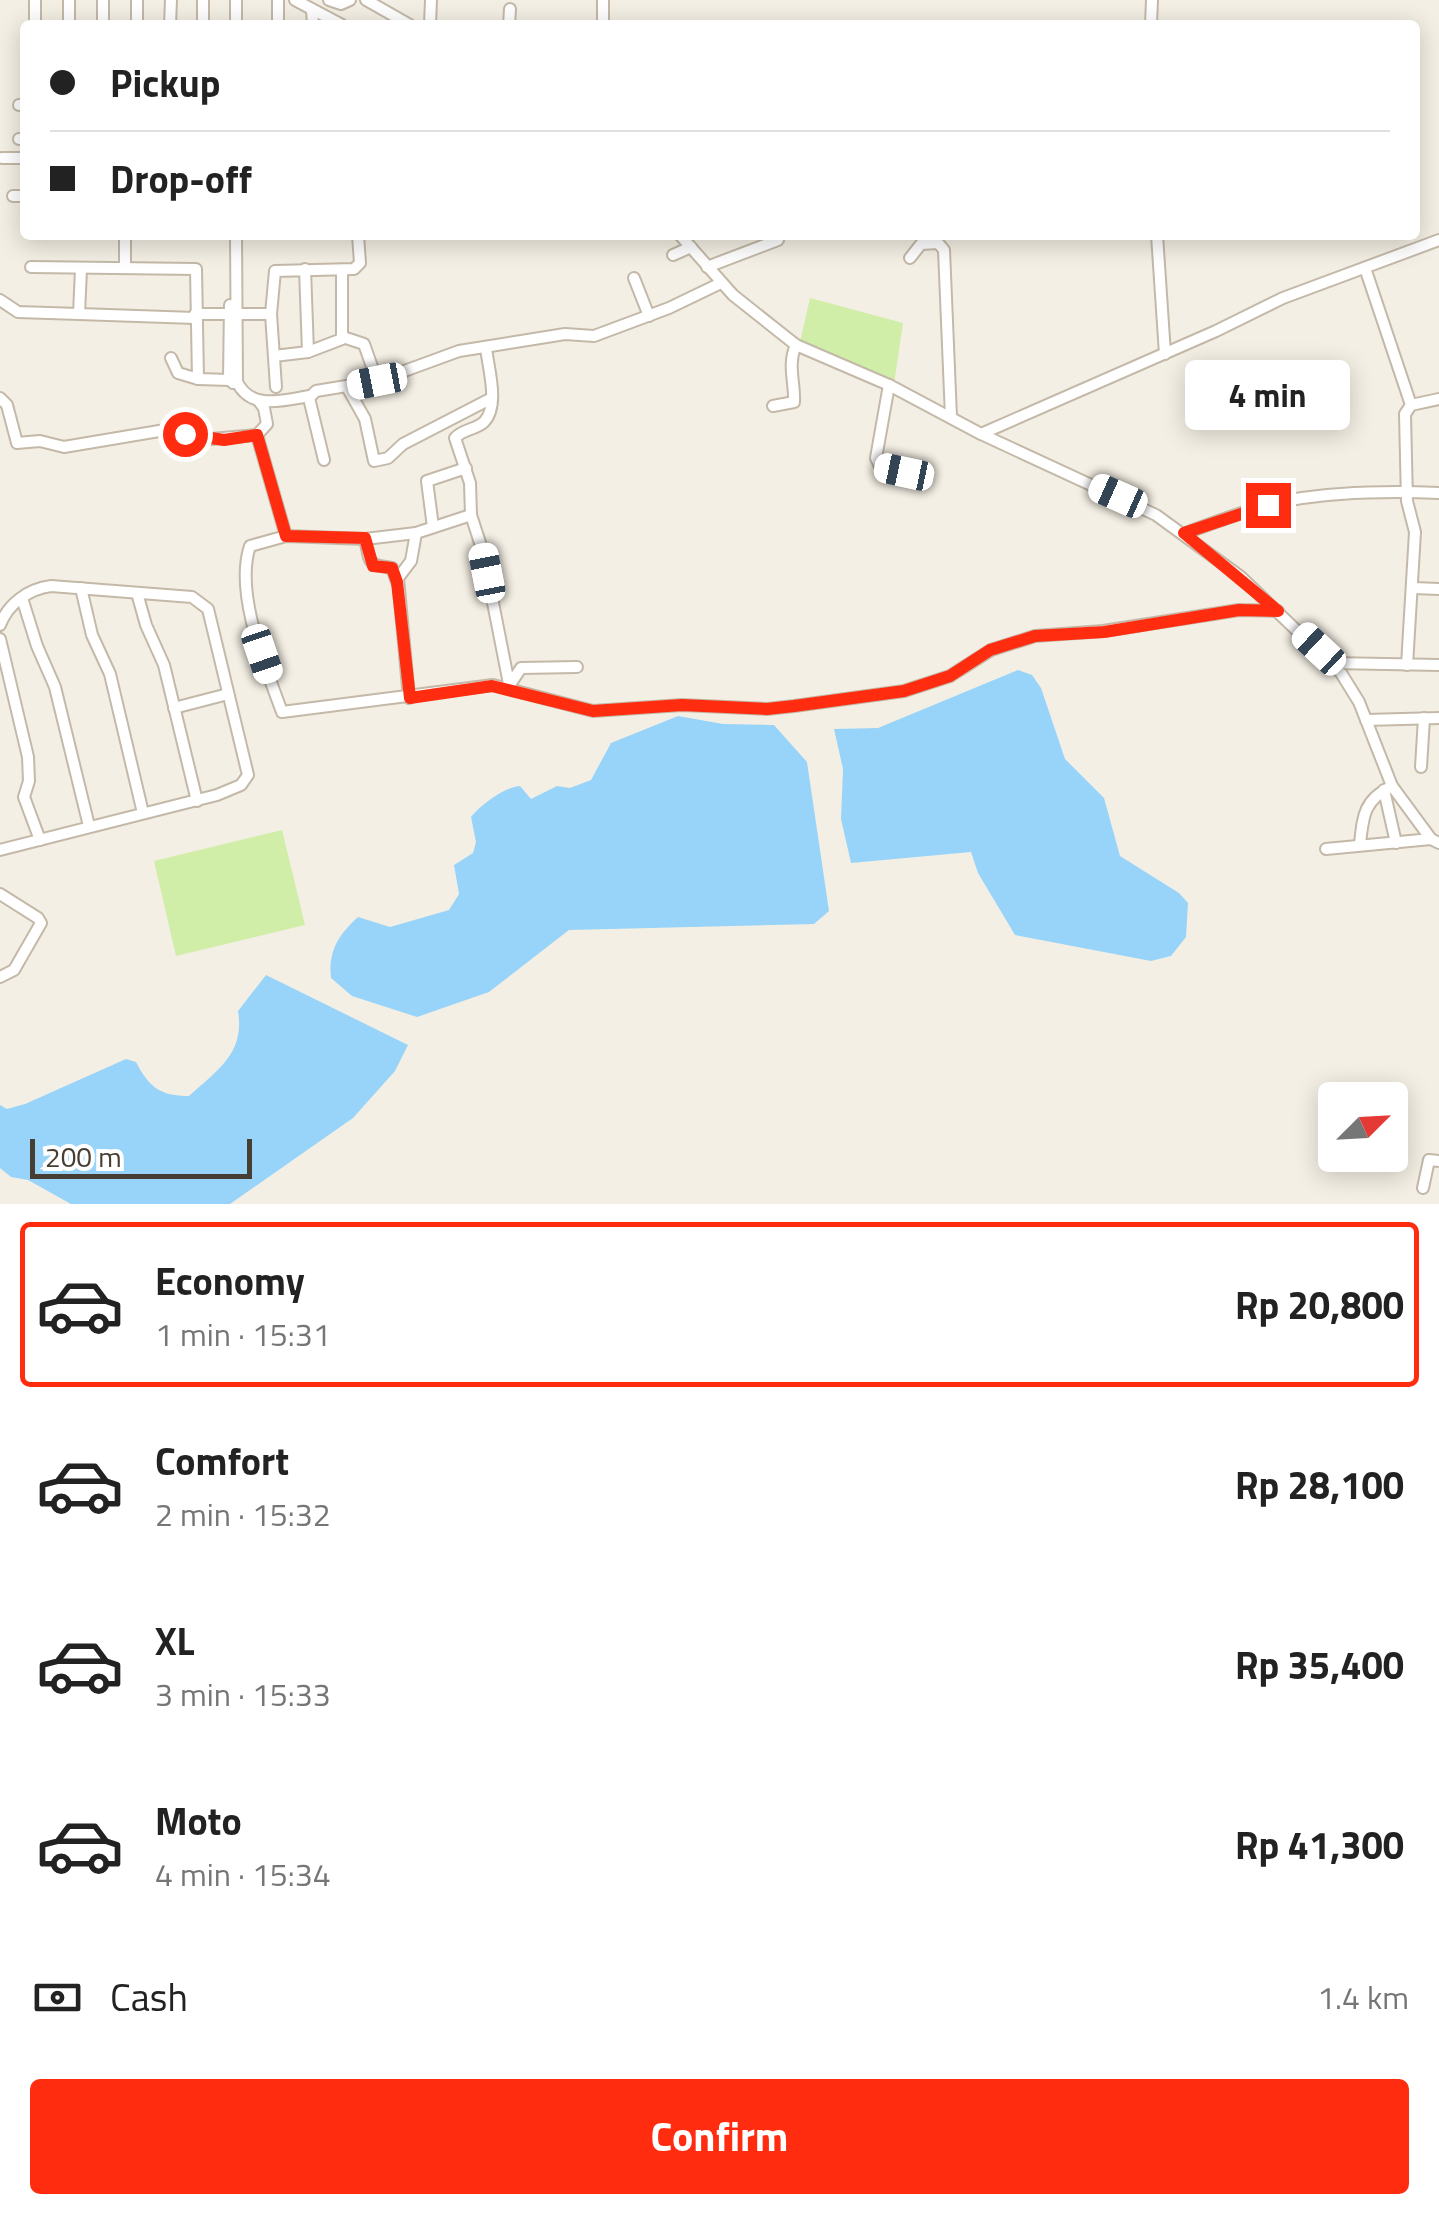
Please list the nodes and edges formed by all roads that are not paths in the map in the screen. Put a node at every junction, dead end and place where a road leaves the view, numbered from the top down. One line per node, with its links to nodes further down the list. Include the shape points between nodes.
1 (295, 0): 6 (street)
2 (330, 0): 3 (street)
3 (350, 0)
4 (366, 0): 9 (street)
5 (510, 9): 10 (street)
6 (312, 10): 7 (street); 8 (street)
7 (312, 20)
8 (332, 20)
9 (401, 20)
10 (509, 20)
11 (125, 240): 24 (street)
12 (233, 240): 33 (street)
13 (358, 240): 29 (street, via 360,262)
14 (685, 240): 18 (street)
15 (778, 240): 22 (street)
16 (1156, 240): 42 (street)
17 (1439, 240): 25 (street)
18 (691, 246): 20 (street); 22 (street)
19 (197, 254): 27 (street)
20 (673, 255)
21 (910, 258): 58 (street, via 920,244 938,243 944,250)
22 (707, 266): 31 (street)
23 (31, 267): 26 (street)
24 (125, 268): 26 (street); 27 (street)
25 (1364, 268): 42 (street); 56 (street)
26 (81, 269): 34 (street)
27 (196, 269): 36 (street)
28 (306, 269): 29 (street); 35 (street, via 274,272); 41 (street)
29 (342, 270): 38 (street)
30 (634, 278): 37 (street)
31 (721, 283): 37 (street); 39 (street)
32 (0, 300): 34 (street, via 18,312)
33 (233, 312): 35 (street); 36 (street); 46 (street)
34 (79, 314): 36 (street)
35 (271, 314): 43 (street)
36 (195, 316): 45 (street)
37 (649, 316): 40 (street, via 594,336 565,334)
38 (343, 337): 41 (street); 47 (street, via 364,344)
39 (796, 345): 48 (street); 57 (street, via 794,402)
40 (486, 348): 47 (street, via 446,354); 53 (street)
41 (308, 352): 43 (street)
42 (1166, 354): 59 (street)
43 (274, 356): 49 (street)
44 (171, 358): 45 (street, via 178,373)
45 (198, 378): 46 (street)
46 (233, 381): 55 (street)
47 (377, 381): 50 (street)
48 (889, 385): 58 (street); 63 (street, via 876,458 881,468)
49 (276, 387)
50 (347, 387): 51 (street); 53 (street, via 365,419 374,461)
51 (310, 396): 55 (street); 61 (street)
52 (0, 398): 60 (street, via 20,444 64,447 172,429 211,439)
53 (492, 398): 62 (street, via 486,419 455,438)
54 (1439, 399): 56 (street)
55 (258, 400): 60 (street, via 268,424)
56 (1411, 405): 64 (street, via 1405,414)
57 (773, 406)
58 (951, 416): 59 (street)
59 (981, 434): 69 (street)
60 (257, 435): 70 (street)
61 (324, 460)
62 (466, 468): 66 (street); 67 (street, via 427,481)
63 (904, 472)
64 (1406, 491): 65 (street); 69 (street, via 1290,500); 74 (street, via 1415,528)
65 (1439, 493)
66 (471, 515): 67 (street); 85 (street)
67 (434, 527): 68 (street)
68 (416, 533): 71 (street); 72 (street, via 411,561)
69 (1184, 533): 78 (street)
70 (286, 536): 71 (street); 87 (street, via 254,544 247,555 254,624 282,712)
71 (365, 538): 72 (street, via 370,563 392,568)
72 (397, 582): 87 (street)
73 (81, 588): 76 (street); 77 (street, via 40,587); 95 (street, via 110,674)
74 (1412, 588): 75 (street); 82 (street)
75 (1439, 589)
76 (137, 594): 86 (street, via 204,603); 88 (street)
77 (22, 598): 79 (street); 96 (street, via 55,687)
78 (1278, 611): 81 (street); 85 (street, via 1035,636 904,691 767,709 593,711)
79 (0, 625)
80 (0, 641): 97 (street, via 28,757 24,797)
81 (1332, 663): 82 (street); 91 (street)
82 (1408, 665): 83 (street)
83 (1439, 665)
84 (577, 666): 85 (street, via 521,668)
85 (509, 688): 87 (street)
86 (228, 694): 88 (street); 94 (street, via 247,778)
87 (410, 698)
88 (174, 708): 94 (street)
89 (1424, 718): 90 (street); 91 (street); 92 (street)
90 (1439, 718)
91 (1366, 720): 93 (street)
92 (1422, 767)
93 (1388, 788): 98 (street); 99 (street); 100 (street, via 1365,808)
94 (197, 800): 95 (street)
95 (142, 813): 96 (street)
96 (89, 826): 97 (street)
97 (40, 840): 102 (street)
98 (1435, 841): 99 (street)
99 (1396, 843): 100 (street)
100 (1360, 844): 101 (street)
101 (1326, 849)
102 (0, 850)
103 (0, 894): 104 (street, via 41,923 14,970)
104 (0, 977)
105 (1439, 1161): 106 (street, via 1429,1160)
106 (1423, 1188)

